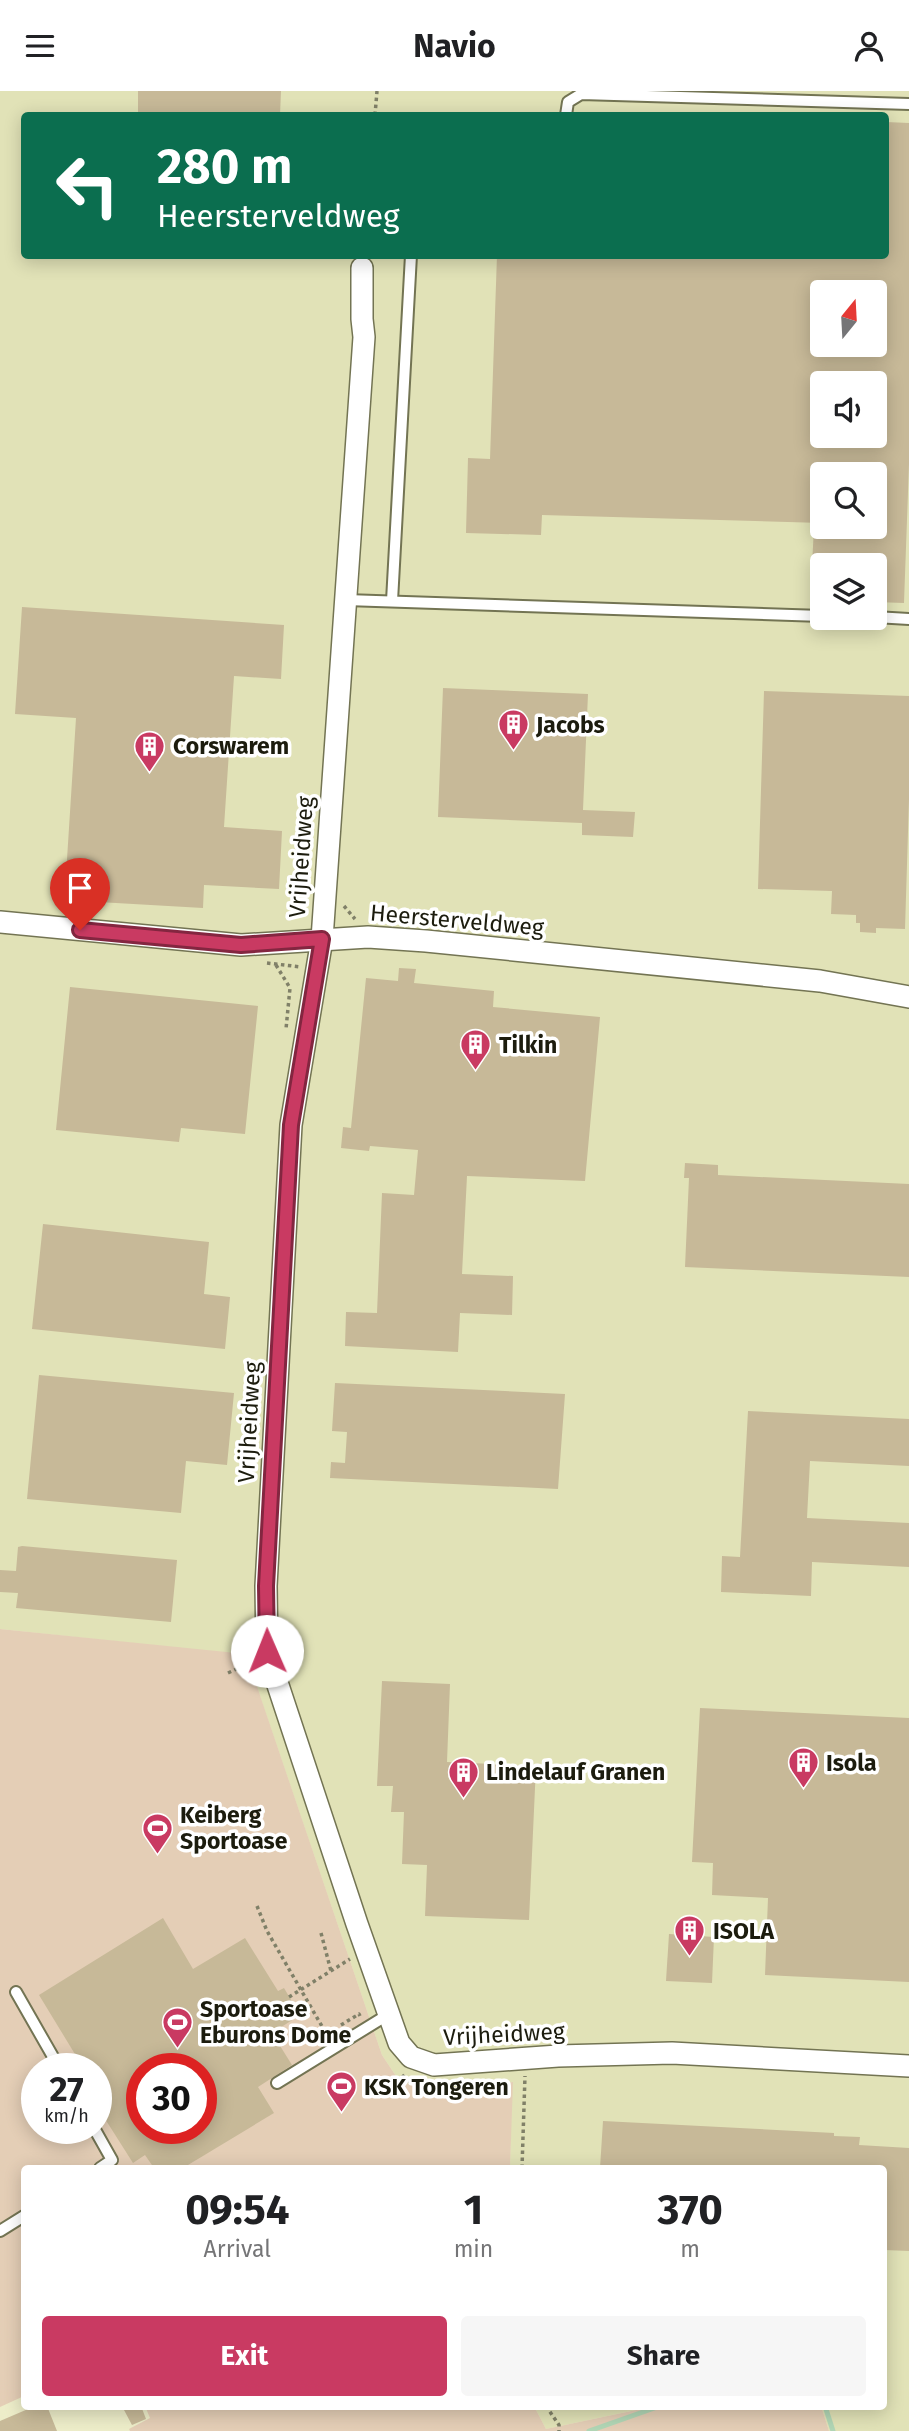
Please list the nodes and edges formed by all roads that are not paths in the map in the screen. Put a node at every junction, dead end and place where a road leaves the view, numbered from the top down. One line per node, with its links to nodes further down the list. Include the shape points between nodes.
1 (909, 104): 2 (lane, via 581,94 568,102)
2 (566, 112)
3 (411, 259): 6 (lane)
4 (362, 268): 5 (street, Vrijheidweg, via 364,337)
5 (346, 600): 6 (lane); 11 (street, Vrijheidweg)
6 (392, 601): 7 (lane)
7 (810, 616)
8 (887, 618): 9 (lane)
9 (909, 619)
10 (0, 922): 11 (street, Heersterveldweg, via 241,945)
11 (322, 939): 12 (street, Heersterveldweg, via 426,941 820,981); 14 (street, Vrijheidweg, via 291,1125 266,1586 267,1651)
12 (909, 997)
13 (16, 1992): 15 (lane)
14 (389, 2014): 16 (street, Vrijheidweg, via 399,2043 411,2057 434,2065 525,2069 672,2053); 17 (lane)
15 (51, 2053)
16 (909, 2066)
17 (277, 2083)
18 (103, 2144): 19 (lane, via 112,2160)
19 (104, 2165)
20 (21, 2218): 21 (lane)
21 (0, 2231)

